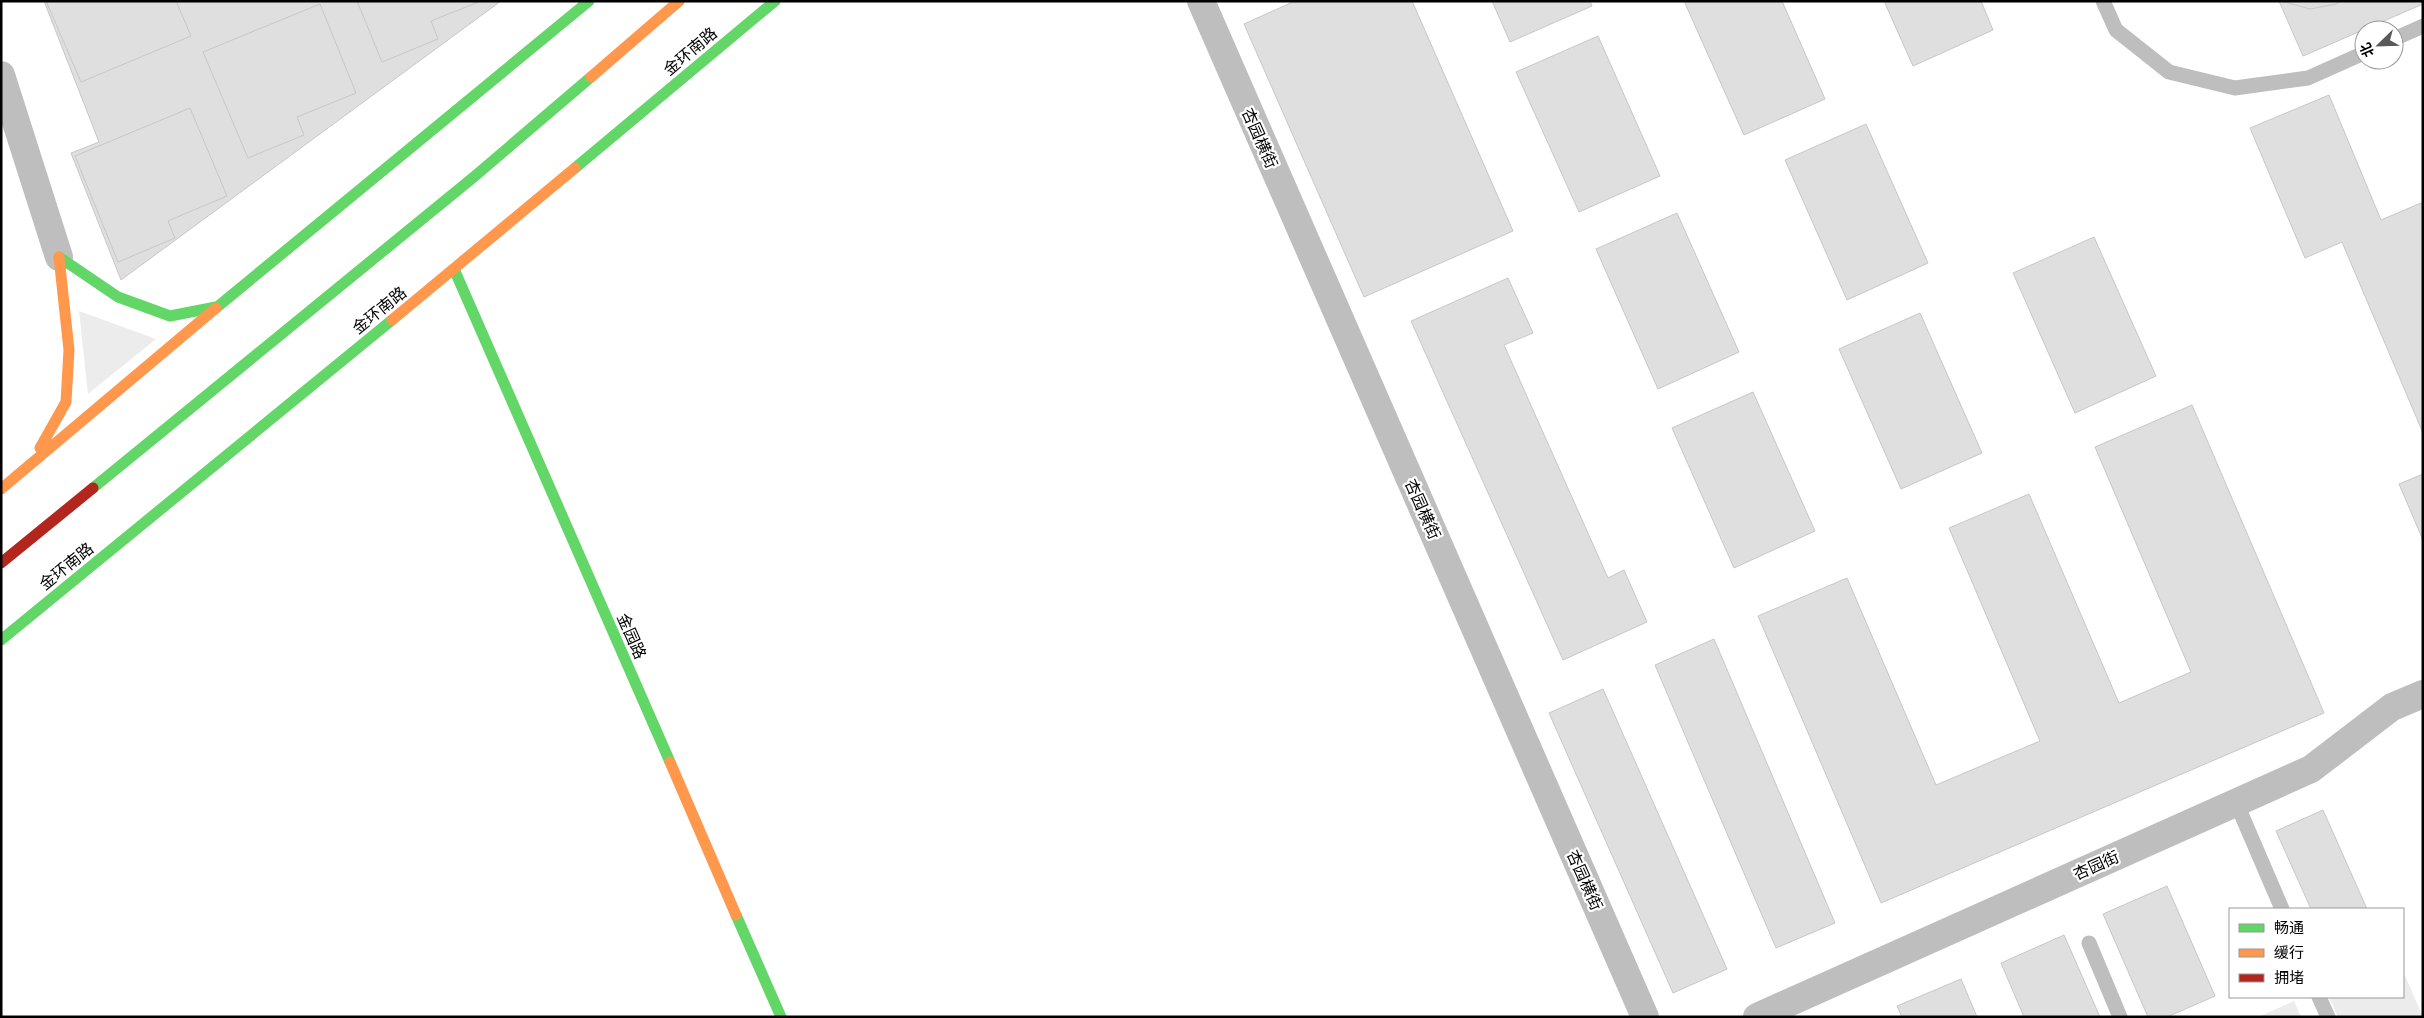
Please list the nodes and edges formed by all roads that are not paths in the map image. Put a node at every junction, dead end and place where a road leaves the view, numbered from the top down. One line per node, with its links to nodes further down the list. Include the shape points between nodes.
1 (589, 1): 12 (street)
2 (679, 1): 15 (street, via 475,176)
3 (775, 1): 11 (street, 金环南路)
4 (1201, 1): 23 (street, 杏园横街)
5 (2103, 1): 8 (lane, via 2116,30 2169,72 2235,88 2308,78)
6 (2423, 26): 7 (lane)
7 (2404, 35)
8 (2354, 57)
9 (1, 74): 10 (street)
10 (60, 257): 12 (street, via 118,297 170,316); 13 (street, via 68,350 66,402)
11 (454, 269): 16 (street, 金环南路); 22 (street, 金园路)
12 (218, 307): 13 (street)
13 (31, 464): 14 (street)
14 (1, 489)
15 (1, 563)
16 (1, 640)
17 (2423, 694): 18 (street, 杏园街, via 2392,707 2310,768)
18 (2236, 802): 19 (lane); 24 (street, 杏园街)
19 (2282, 908)
20 (2088, 943): 25 (lane)
21 (2319, 998): 26 (lane)
22 (781, 1017)
23 (1645, 1017)
24 (1757, 1017)
25 (2120, 1017)
26 (2328, 1017)

